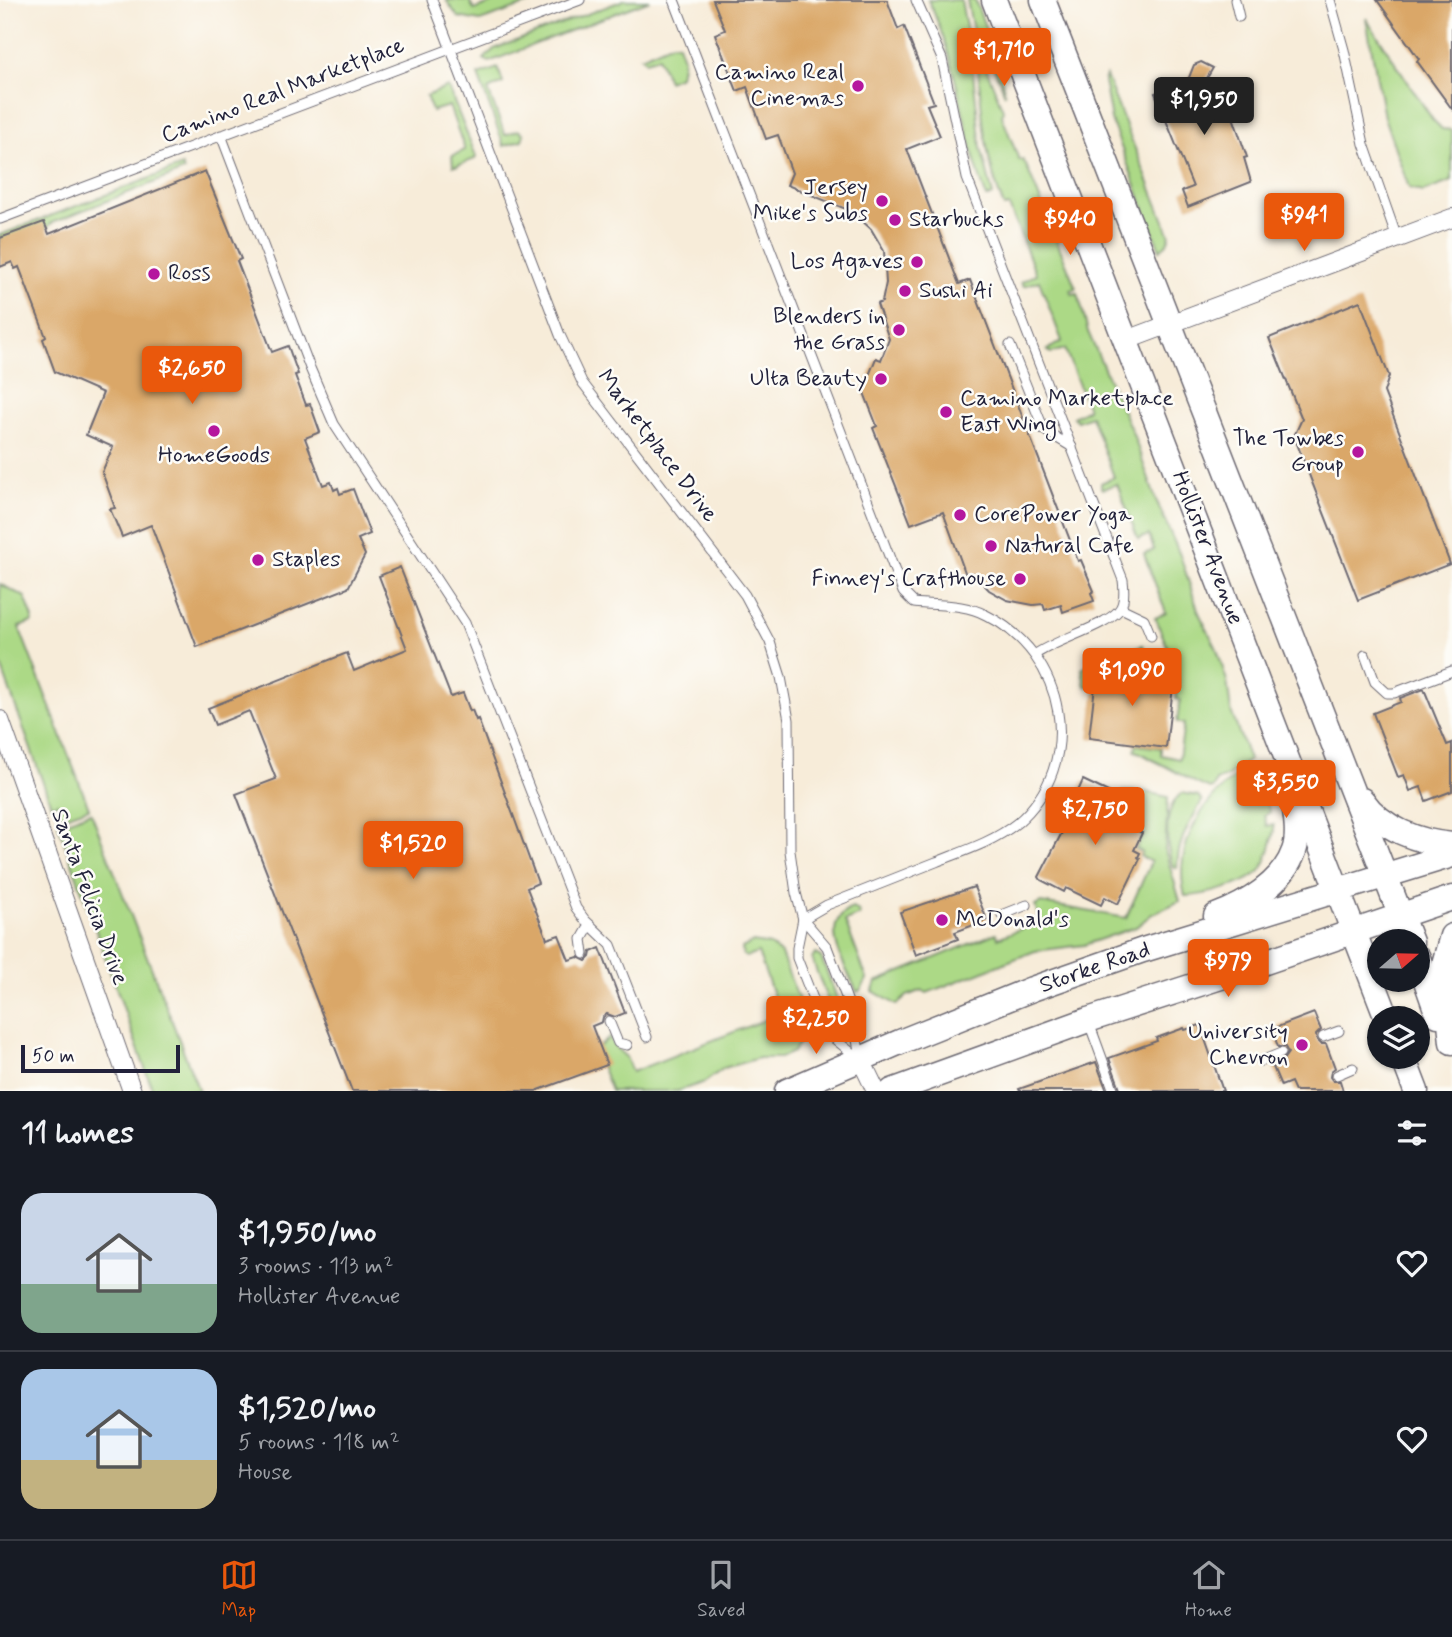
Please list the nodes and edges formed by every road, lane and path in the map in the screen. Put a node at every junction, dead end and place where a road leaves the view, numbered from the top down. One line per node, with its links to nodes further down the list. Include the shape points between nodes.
1 (432, 0): 10 (lane, Marketplace Drive)
2 (580, 0): 10 (lane, Camino Real Marketplace)
3 (674, 0): 21 (lane, via 903,592 914,603 984,613 1014,632)
4 (916, 0): 18 (lane, via 942,59 967,178)
5 (994, 0): 16 (main road, Hollister Avenue)
6 (1042, 0): 15 (main road, Hollister Avenue)
7 (1235, 0): 9 (lane)
8 (1330, 0): 14 (lane, via 1364,144)
9 (1239, 17)
10 (450, 49): 11 (lane, Camino Real Marketplace); 35 (lane, Marketplace Drive, via 582,382 746,595 770,642 789,720 790,851)
11 (221, 135): 13 (lane, Camino Real Marketplace); 36 (lane, via 328,410 465,623 576,908)
12 (1452, 218): 14 (street)
13 (0, 219)
14 (1397, 238): 15 (street)
15 (1169, 324): 16 (street); 26 (main road, Hollister Avenue)
16 (1127, 340): 25 (main road, Hollister Avenue)
17 (1010, 345): 18 (lane, via 1044,430)
18 (1072, 447): 19 (lane, via 1124,580)
19 (1121, 608): 20 (lane, via 1144,619); 21 (lane, via 1111,619)
20 (1152, 636)
21 (1036, 654): 35 (lane, via 1054,693 1059,736 1049,780 1030,809 986,842 827,905)
22 (1365, 655): 23 (lane, via 1375,682 1387,693)
23 (1452, 671)
24 (0, 720): 58 (street, Santa Felicia Drive)
25 (1278, 732): 30 (main road, Hollister Avenue); 40 (main road, via 1296,816 1296,849 1288,863 1261,892 1230,911 1166,933)
26 (1347, 776): 27 (main road, via 1384,824 1426,841); 29 (main road, Hollister Avenue)
27 (1452, 845)
28 (1452, 855): 29 (main road, Storke Road)
29 (1386, 876): 30 (main road, Storke Road); 34 (main road, Hollister Avenue)
30 (1338, 891): 38 (main road, Hollister Avenue); 40 (main road, Storke Road)
31 (1452, 898): 34 (main road, Storke Road)
32 (1027, 905): 33 (lane)
33 (1002, 915)
34 (1401, 916): 37 (main road, Hollister Avenue); 38 (main road, Storke Road)
35 (803, 919): 53 (lane, Marketplace Drive, via 827,947 852,1013); 53 (lane, Marketplace Drive, via 797,958 822,1025)
36 (590, 925): 41 (lane, via 582,939); 47 (lane, via 614,952)
37 (1406, 929)
38 (1354, 932): 43 (main road, Hollister Avenue); 44 (main road, Storke Road)
39 (1452, 936): 49 (main road, via 1444,964)
40 (1143, 950): 53 (main road, Storke Road, via 1032,989)
41 (584, 954)
42 (1430, 991): 51 (main road)
43 (1382, 1006)
44 (1088, 1020): 61 (main road, Storke Road); 62 (lane)
45 (609, 1021): 50 (lane, via 618,1042)
46 (1339, 1031): 48 (lane)
47 (647, 1037)
48 (1323, 1037)
49 (1452, 1042)
50 (627, 1045)
51 (1452, 1051)
52 (1281, 1053): 54 (lane)
53 (861, 1060): 59 (main road, Storke Road); 60 (street)
54 (1261, 1061)
55 (1353, 1068): 57 (lane)
56 (1407, 1069): 63 (main road)
57 (1337, 1075)
58 (132, 1091)
59 (787, 1091)
60 (876, 1091)
61 (892, 1091)
62 (1114, 1091)
63 (1416, 1091)

